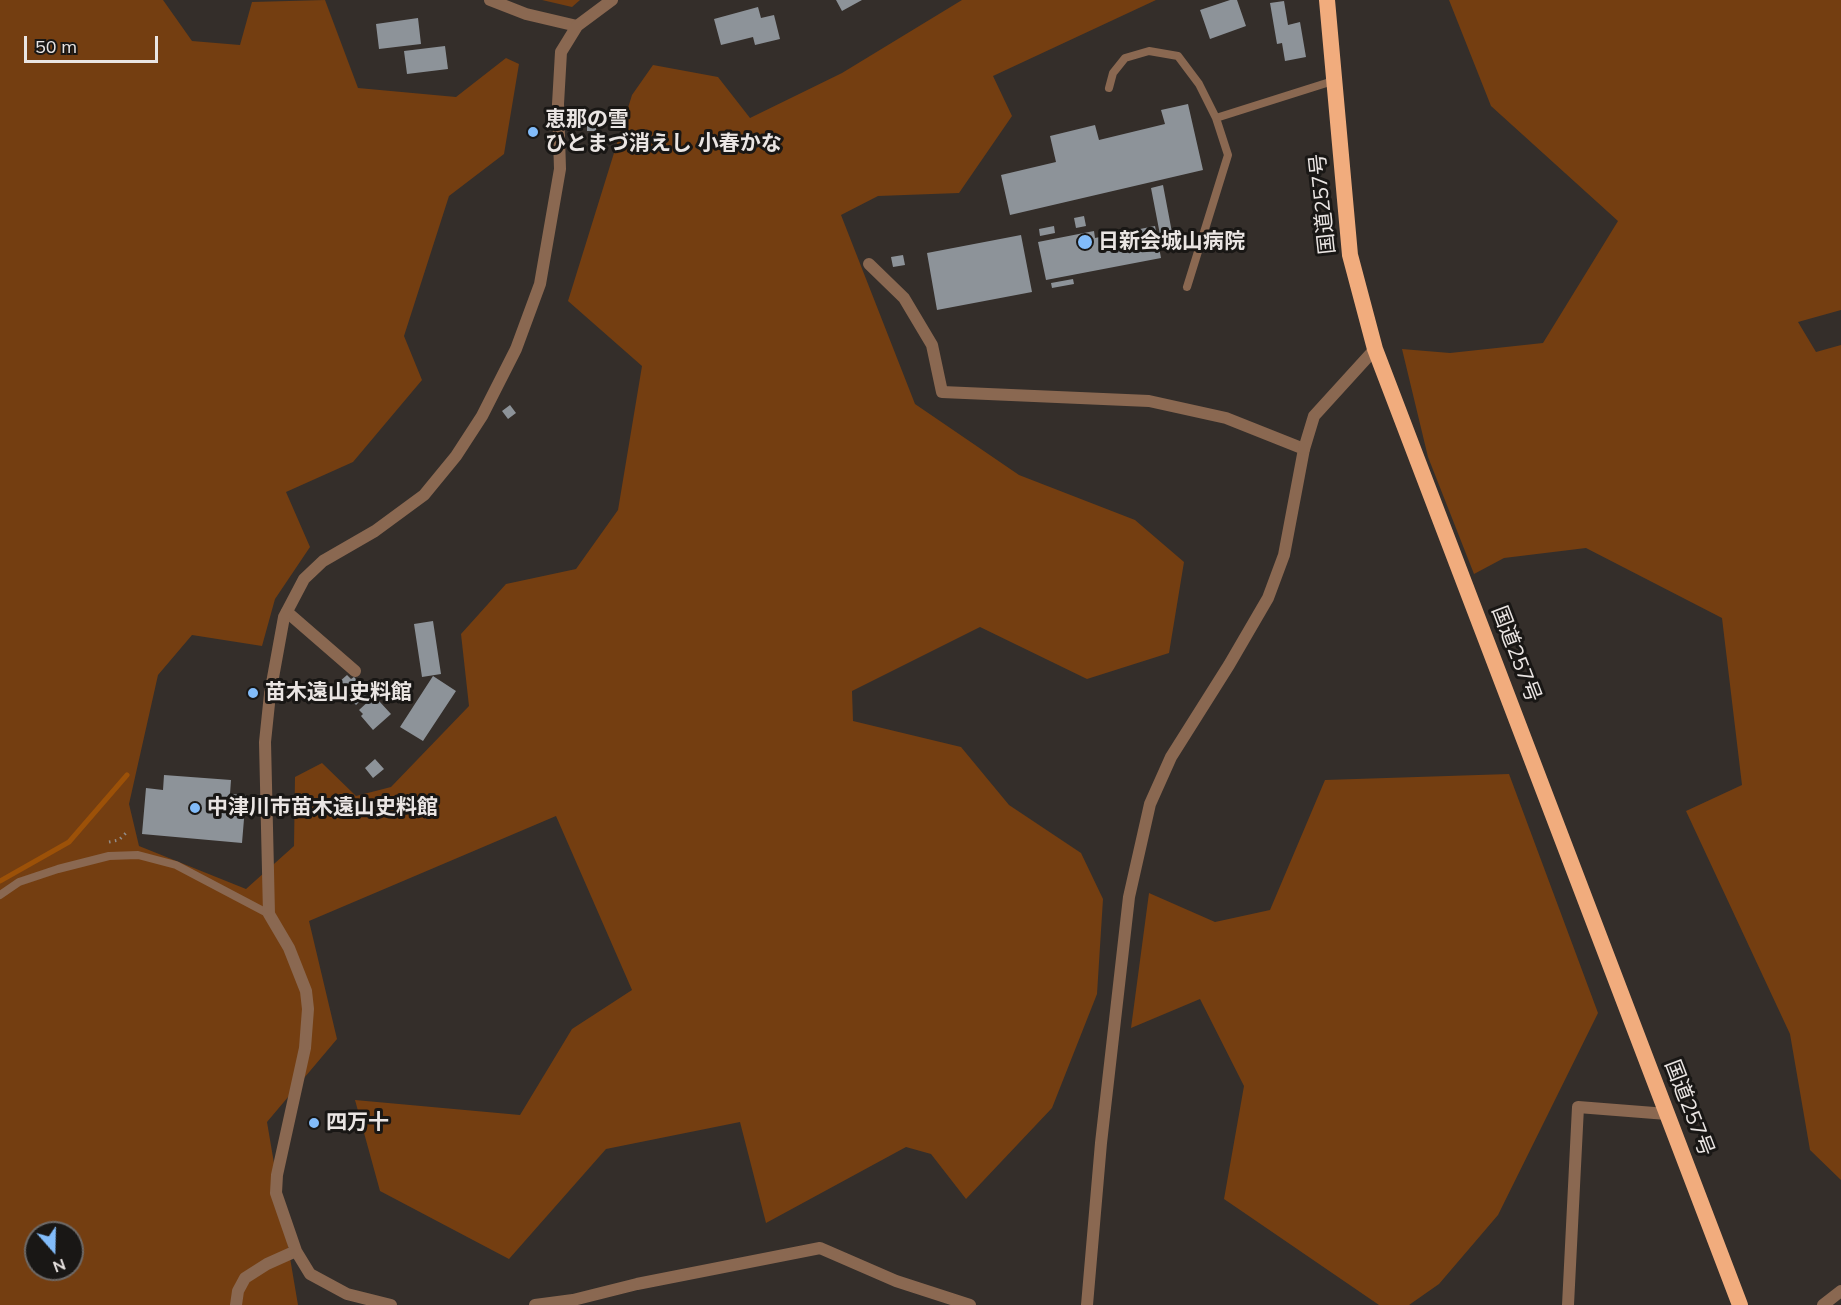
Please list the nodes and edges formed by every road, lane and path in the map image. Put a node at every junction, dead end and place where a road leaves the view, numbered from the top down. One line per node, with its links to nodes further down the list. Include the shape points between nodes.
1 (490, 0): 4 (street, via 526,14)
2 (612, 0): 4 (street)
3 (1327, 0): 5 (highway, 国道257号)
4 (577, 26): 12 (street, via 561,52 560,169 540,284 516,348 482,416 424,495 375,531 323,561 304,579)
5 (1333, 81): 7 (lane); 10 (highway, 国道257号, via 1350,255)
6 (1109, 87): 7 (lane, via 1113,73 1125,58 1149,51 1178,56 1199,84)
7 (1216, 118): 9 (lane, via 1228,155)
8 (869, 264): 11 (street, via 904,298 932,345 942,392 1149,401 1226,418)
9 (1187, 287)
10 (1376, 350): 11 (street, via 1314,416); 16 (highway, 国道257号)
11 (1304, 449): 23 (street, via 1284,555 1268,598 1170,758 1150,804 1129,897)
12 (287, 612): 13 (street); 15 (street, via 270,694 265,742)
13 (355, 671)
14 (0, 895): 15 (lane, via 19,882 58,869 109,856 138,855 176,865)
15 (269, 914): 17 (street, via 289,948 306,991 308,1009 305,1048 276,1193)
16 (1667, 1114): 24 (street, via 1578,1107); 25 (highway, 国道257号)
17 (296, 1251): 19 (street, via 245,1278); 20 (street, via 310,1274 326,1285)
18 (1841, 1292): 26 (street)
19 (236, 1305)
20 (391, 1305)
21 (535, 1305): 22 (street, via 820,1248 896,1281)
22 (970, 1305)
23 (1087, 1305)
24 (1568, 1305)
25 (1740, 1305)
26 (1823, 1305)

